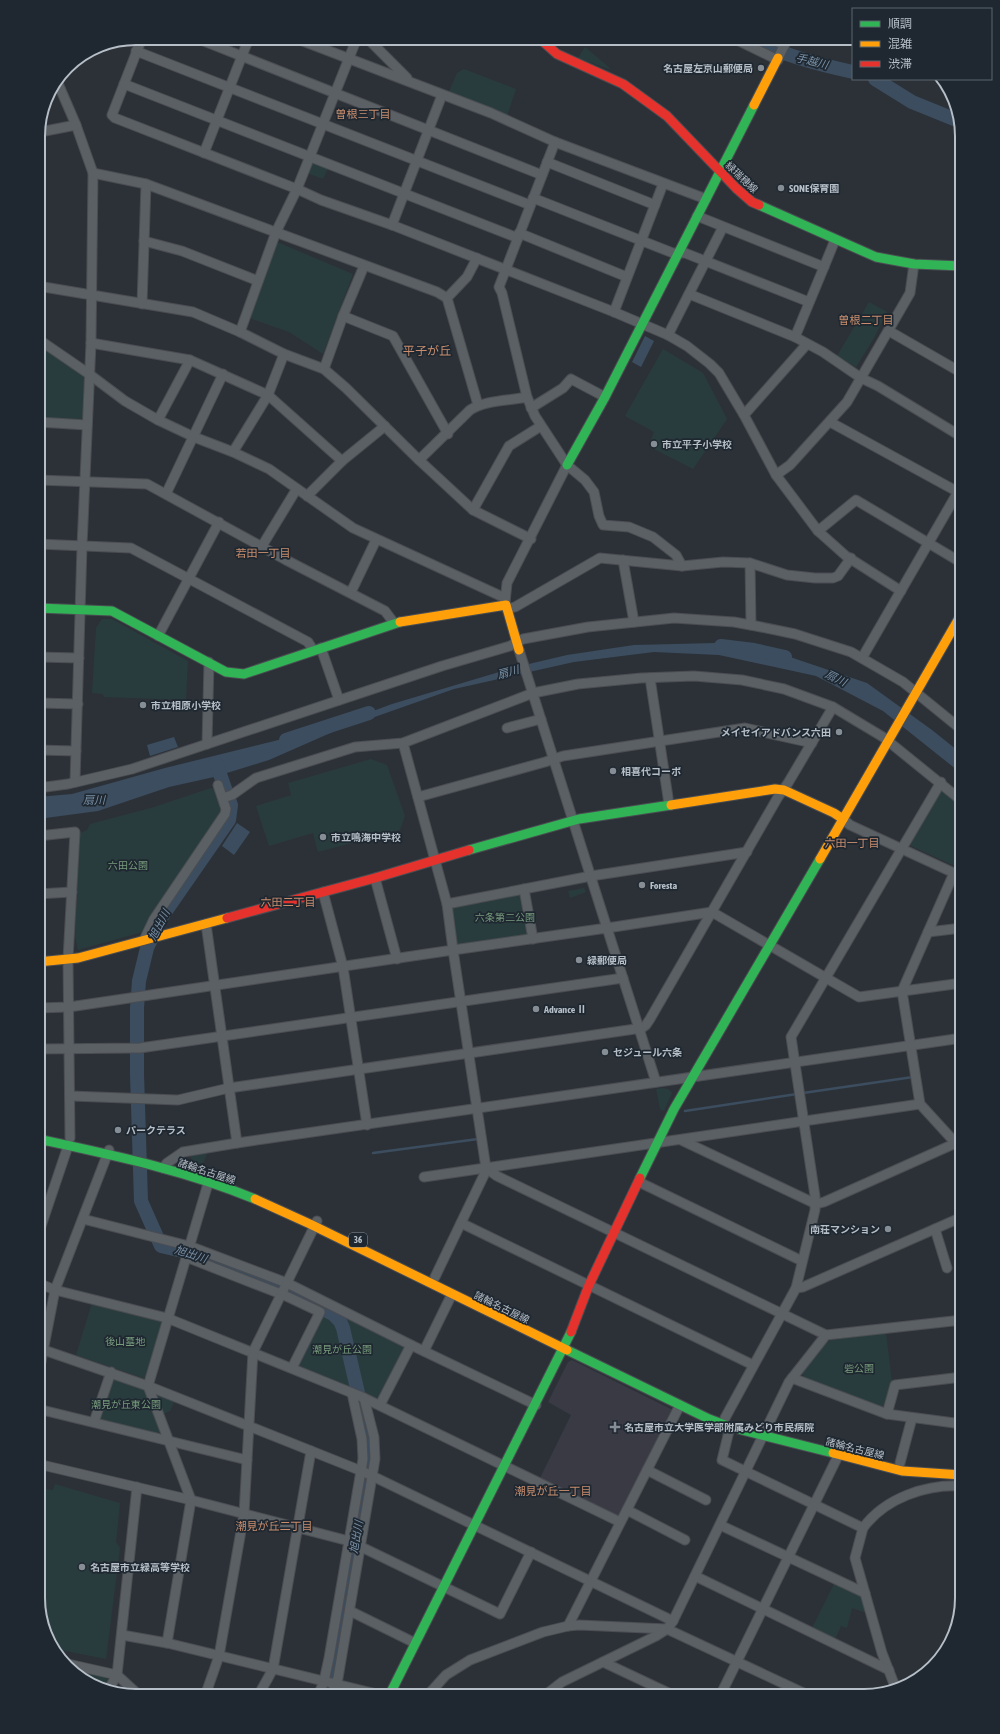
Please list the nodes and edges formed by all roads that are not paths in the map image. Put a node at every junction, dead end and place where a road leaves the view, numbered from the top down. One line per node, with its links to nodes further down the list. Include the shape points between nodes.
1 (139, 45): 10 (street)
2 (214, 45): 11 (street)
3 (246, 45): 11 (street)
4 (311, 45): 13 (street)
5 (354, 45): 13 (street)
6 (374, 45): 14 (street)
7 (547, 45): 30 (street, 緑瑞穂線, via 570,61 623,84 667,116)
8 (748, 45): 12 (street)
9 (785, 45): 12 (street)
10 (136, 51): 15 (street); 17 (street)
11 (242, 56): 17 (street); 18 (street)
12 (778, 59): 30 (street)
13 (348, 60): 14 (street); 18 (street)
14 (409, 81): 19 (street)
15 (124, 84): 20 (street); 26 (street, via 112,115 115,118)
16 (60, 85): 21 (street)
17 (229, 89): 20 (street); 22 (street)
18 (335, 93): 22 (street); 23 (street)
19 (442, 96): 23 (street); 25 (street, via 491,113)
20 (217, 120): 26 (street); 27 (street)
21 (76, 125): 24 (street); 31 (street)
22 (323, 125): 27 (street); 28 (street)
23 (429, 130): 28 (street); 32 (street)
24 (45, 131)
25 (555, 142): 29 (street); 34 (street)
26 (204, 153): 35 (street)
27 (310, 156): 35 (street); 36 (street)
28 (417, 161): 36 (street); 38 (street)
29 (547, 162): 32 (street); 39 (street)
30 (721, 172): 37 (street); 46 (street, 緑瑞穂線, via 752,202)
31 (93, 173): 33 (street); 59 (street)
32 (542, 175): 38 (street)
33 (146, 184): 43 (street); 47 (street)
34 (664, 184): 37 (street); 39 (street)
35 (297, 189): 41 (street); 43 (street)
36 (404, 193): 41 (street); 44 (street)
37 (706, 199): 40 (street)
38 (532, 202): 44 (street); 45 (street)
39 (656, 205): 45 (street)
40 (696, 216): 42 (street); 48 (street)
41 (392, 225): 49 (street)
42 (723, 227): 50 (street); 54 (street)
43 (276, 232): 52 (street); 57 (street)
44 (519, 235): 55 (street); 56 (street)
45 (642, 240): 48 (street); 56 (street)
46 (835, 240): 51 (street, 緑瑞穂線, via 876,257); 54 (street)
47 (144, 241): 57 (street, via 182,251); 63 (street)
48 (678, 254): 50 (street, via 685,253); 66 (street)
49 (477, 258): 55 (street); 61 (street, via 467,277)
50 (706, 261): 60 (street); 62 (street)
51 (914, 264): 53 (street, 緑瑞穂線); 67 (street, via 910,293)
52 (364, 266): 61 (street, via 437,292); 65 (street)
53 (955, 266)
54 (824, 268): 62 (street)
55 (505, 270): 64 (street); 82 (street, via 499,287)
56 (628, 277): 64 (street)
57 (258, 281): 68 (street)
58 (45, 287): 59 (street)
59 (91, 294): 63 (street); 71 (street)
60 (689, 294): 69 (street); 70 (street)
61 (447, 298): 84 (street)
62 (810, 302): 70 (street)
63 (142, 304): 68 (street, via 193,312)
64 (614, 312): 66 (street)
65 (342, 316): 76 (street); 94 (street, via 393,336)
66 (642, 324): 69 (street); 83 (street)
67 (889, 331): 77 (street); 80 (street)
68 (240, 332): 74 (street)
69 (668, 335): 86 (street, via 710,364)
70 (795, 337): 73 (street)
71 (91, 343): 75 (street); 78 (street)
72 (45, 344): 78 (street)
73 (807, 344): 80 (street); 86 (street)
74 (284, 354): 76 (street); 81 (street)
75 (190, 360): 79 (street); 87 (street)
76 (324, 368): 91 (street)
77 (955, 369)
78 (89, 374): 87 (street, via 125,401); 90 (street)
79 (223, 374): 81 (street); 95 (street)
80 (861, 378): 89 (street, via 847,402); 93 (street)
81 (268, 395): 96 (street); 98 (street)
82 (527, 397): 84 (street); 85 (street)
83 (604, 397): 85 (street, via 571,379 563,388); 99 (street)
84 (478, 405): 94 (street)
85 (531, 408): 92 (street)
86 (744, 415): 100 (street)
87 (158, 420): 95 (street)
88 (45, 422): 90 (street)
89 (830, 422): 100 (street, via 790,465); 103 (street)
90 (87, 425): 102 (street)
91 (385, 426): 97 (street); 98 (street)
92 (541, 426): 99 (street); 108 (street, via 509,446)
93 (955, 433)
94 (448, 434): 97 (street)
95 (194, 437): 96 (street); 105 (street)
96 (233, 452): 104 (street, via 269,470)
97 (419, 460): 108 (street)
98 (342, 461): 106 (street)
99 (567, 465): 111 (street); 121 (street, via 585,480 594,492 603,525 629,528 653,537 676,555)
100 (776, 475): 110 (street)
101 (45, 480): 102 (street)
102 (84, 482): 105 (street, via 147,484); 115 (street)
103 (955, 486)
104 (296, 490): 106 (street); 116 (street)
105 (166, 494): 109 (street)
106 (307, 496): 112 (street, via 353,528)
107 (955, 498): 114 (street)
108 (472, 510): 111 (street)
109 (219, 522): 116 (street); 122 (street)
110 (818, 531): 114 (street, via 856,500); 117 (street)
111 (531, 539): 125 (street, via 507,583)
112 (376, 540): 124 (street); 125 (street)
113 (45, 544): 115 (street)
114 (929, 544): 118 (street); 123 (street)
115 (82, 546): 122 (street, via 131,548); 127 (street)
116 (262, 546): 124 (street)
117 (851, 558): 120 (street, via 838,576 833,578 787,575); 123 (street)
118 (955, 559)
119 (623, 560): 121 (street); 125 (street, via 600,558 515,607); 128 (street)
120 (750, 563): 121 (street, via 723,562); 130 (street)
121 (682, 566)
122 (188, 579): 132 (street); 134 (street)
123 (901, 591): 137 (street)
124 (351, 592): 129 (street, via 385,611)
125 (506, 604): 129 (street); 133 (street)
126 (45, 608): 127 (street)
127 (81, 609): 132 (street, via 112,611); 136 (street)
128 (634, 622): 130 (street, via 674,618); 133 (street, via 523,639)
129 (394, 623): 134 (street)
130 (751, 625): 137 (street, via 795,634)
131 (955, 625): 141 (street)
132 (158, 636): 138 (street)
133 (518, 646): 140 (street); 142 (street)
134 (317, 649): 138 (street, via 244,674 226,672); 142 (street)
135 (45, 657): 136 (street)
136 (79, 658): 144 (street)
137 (862, 658): 141 (street)
138 (209, 662): 153 (street)
139 (650, 678): 140 (street, via 578,684); 145 (street, via 694,676 742,680 784,689); 149 (street)
140 (533, 693): 146 (street); 151 (street)
141 (917, 693): 147 (street); 150 (street)
142 (339, 700): 153 (street)
143 (45, 703): 144 (street)
144 (78, 704): 155 (street)
145 (833, 707): 150 (street); 152 (street)
146 (541, 718): 148 (street); 156 (street)
147 (955, 724)
148 (507, 728)
149 (660, 741): 152 (street, via 745,728); 156 (street); 165 (street)
150 (889, 742): 158 (street); 166 (street)
151 (403, 743): 163 (street, via 355,747 256,778); 164 (street)
152 (812, 743): 161 (street)
153 (207, 744): 157 (street, via 132,769)
154 (45, 750): 155 (street)
155 (76, 751): 157 (street)
156 (554, 759): 164 (street); 167 (street)
157 (75, 782): 160 (street)
158 (941, 782): 162 (street); 169 (street)
159 (218, 785): 163 (street)
160 (45, 787)
161 (784, 790): 165 (street, via 766,789); 166 (street); 170 (street)
162 (955, 795)
163 (226, 797): 186 (street, via 226,809 222,819 154,919)
164 (418, 797): 171 (street)
165 (669, 804): 167 (street)
166 (843, 819): 169 (street, via 850,825); 188 (street)
167 (573, 821): 171 (street); 173 (street)
168 (45, 835): 177 (street, via 75,832)
169 (902, 848): 172 (street); 195 (street)
170 (747, 852): 173 (street); 181 (street)
171 (434, 859): 174 (street); 180 (street)
172 (955, 871)
173 (591, 876): 176 (street); 183 (street)
174 (375, 878): 178 (street); 191 (street)
175 (955, 878): 185 (street)
176 (524, 889): 180 (street); 187 (street)
177 (72, 892): 179 (street); 190 (street)
178 (323, 892): 182 (street); 193 (street)
179 (45, 894)
180 (447, 904): 189 (street)
181 (712, 912): 183 (street); 188 (street); 203 (street, via 650,1019 646,1025)
182 (206, 924): 186 (street); 197 (street)
183 (607, 928): 187 (street); 194 (street)
184 (955, 929): 185 (street)
185 (928, 932): 198 (street)
186 (149, 939): 190 (street)
187 (533, 939): 189 (street)
188 (770, 945): 195 (street); 212 (street)
189 (453, 950): 191 (street); 199 (street)
190 (68, 959): 192 (street); 200 (street)
191 (397, 959): 193 (street)
192 (45, 961)
193 (343, 967): 197 (street); 202 (street)
194 (624, 978): 199 (street); 203 (street)
195 (826, 978): 198 (street, via 858,997); 210 (street, via 791,1037)
196 (955, 984): 198 (street)
197 (214, 985): 200 (street); 204 (street)
198 (902, 991): 206 (street)
199 (461, 1003): 202 (street); 209 (street)
200 (69, 1007): 201 (street); 207 (street)
201 (45, 1008)
202 (351, 1018): 204 (street); 211 (street)
203 (639, 1028): 209 (street); 213 (street)
204 (222, 1037): 207 (street, via 137,1048); 214 (street)
205 (955, 1039): 206 (street)
206 (911, 1046): 210 (street); 216 (street)
207 (69, 1048): 208 (street); 215 (street)
208 (45, 1049)
209 (468, 1054): 211 (street); 217 (street)
210 (795, 1063): 212 (street); 218 (street)
211 (358, 1070): 214 (street); 219 (street)
212 (693, 1078): 213 (street); 225 (street, via 674,1109)
213 (656, 1082): 217 (street)
214 (229, 1088): 215 (street, via 178,1100); 224 (street)
215 (70, 1096): 223 (street)
216 (920, 1104): 218 (street); 226 (street)
217 (476, 1109): 219 (street); 230 (street)
218 (804, 1122): 222 (street); 234 (street)
219 (367, 1126): 224 (street)
220 (45, 1133): 223 (street, 諸輪名古屋線 / 36)
221 (45, 1140): 223 (street, 諸輪名古屋線 / 36)
222 (681, 1140): 225 (street); 234 (street)
223 (69, 1142): 228 (street, 諸輪名古屋線 / 36); 235 (street)
224 (237, 1143): 229 (street, via 183,1152)
225 (658, 1143): 230 (street); 233 (street)
226 (955, 1143)
227 (955, 1149): 234 (street)
228 (108, 1152): 229 (street, 諸輪名古屋線 / 36); 236 (street)
229 (165, 1165): 232 (street, 諸輪名古屋線 / 36)
230 (486, 1168): 231 (street); 239 (street); 241 (street)
231 (424, 1177)
232 (209, 1178): 238 (street, 諸輪名古屋線 / 36, via 247,1188); 242 (street)
233 (639, 1182): 241 (street); 243 (street)
234 (816, 1204): 243 (street)
235 (45, 1214)
236 (82, 1219): 242 (street, via 158,1238); 250 (street)
237 (955, 1220): 240 (street)
238 (315, 1223): 245 (street, 諸輪名古屋線 / 36); 249 (street); 251 (street, 諸輪名古屋線 / 36)
239 (461, 1223): 245 (street); 246 (street)
240 (935, 1229): 244 (street); 248 (street)
241 (614, 1232): 246 (street); 252 (street)
242 (187, 1252): 249 (street); 253 (street)
243 (802, 1261): 248 (street)
244 (947, 1268)
245 (435, 1277): 258 (street, 諸輪名古屋線 / 36)
246 (589, 1285): 258 (street); 262 (street)
247 (45, 1286): 250 (street)
248 (796, 1288): 252 (street)
249 (284, 1289): 257 (street); 261 (street); 263 (street, via 320,1312)
250 (55, 1290): 253 (street); 255 (street)
251 (452, 1294): 258 (street, 諸輪名古屋線 / 36); 260 (street)
252 (782, 1314): 256 (street); 262 (street)
253 (167, 1318): 261 (street); 267 (street)
254 (955, 1321): 256 (street)
255 (45, 1332)
256 (826, 1335): 265 (street)
257 (411, 1345): 260 (street); 269 (street)
258 (565, 1345): 270 (street); 271 (street, 諸輪名古屋線 / 36); 274 (street, 諸輪名古屋線 / 36)
259 (45, 1350): 264 (street)
260 (424, 1351): 270 (street)
261 (253, 1352): 263 (street); 278 (street)
262 (753, 1365): 274 (street)
263 (292, 1368): 268 (street)
264 (111, 1372): 267 (street); 276 (street)
265 (792, 1378): 273 (street); 280 (street)
266 (955, 1378): 273 (street, via 894,1385)
267 (148, 1386): 278 (street); 281 (street)
268 (358, 1395): 269 (street); 291 (street, via 363,1458); 291 (street, via 374,1437 375,1459)
269 (380, 1405): 286 (street)
270 (536, 1405): 286 (street)
271 (680, 1405): 279 (street, 諸輪名古屋線 / 36); 289 (street)
272 (45, 1411): 276 (street)
273 (887, 1414): 275 (street)
274 (725, 1418): 280 (street, 諸輪名古屋線 / 36)
275 (912, 1418): 277 (street); 285 (street)
276 (94, 1422): 281 (street)
277 (955, 1423)
278 (249, 1426): 282 (street); 284 (street)
279 (730, 1428): 280 (street, 諸輪名古屋線 / 36); 290 (street, via 722,1460)
280 (765, 1433): 283 (street, 諸輪名古屋線 / 36); 285 (street, 諸輪名古屋線 / 36); 290 (street)
281 (168, 1440): 284 (street); 295 (street)
282 (311, 1451): 291 (street); 303 (street)
283 (838, 1456): 292 (street, 諸輪名古屋線 / 36, via 902,1470); 297 (street)
284 (247, 1460): 299 (street)
285 (900, 1463): 288 (street, 諸輪名古屋線 / 36)
286 (504, 1465): 300 (street); 302 (street)
287 (45, 1466): 294 (street)
288 (955, 1466)
289 (647, 1470): 296 (street); 298 (street)
290 (746, 1472): 297 (street); 301 (street)
291 (367, 1473): 302 (street); 306 (street)
292 (955, 1474)
293 (955, 1486): 304 (street, via 945,1485 913,1493 893,1502)
294 (137, 1487): 295 (street); 318 (street)
295 (191, 1500): 299 (street); 319 (street)
296 (706, 1500)
297 (814, 1506): 304 (street); 308 (street)
298 (626, 1510): 300 (street); 305 (street)
299 (244, 1514): 303 (street); 321 (street)
300 (620, 1522): 310 (street)
301 (720, 1525): 308 (street); 309 (street)
302 (475, 1526): 307 (street); 311 (street)
303 (298, 1527): 306 (street); 325 (street)
304 (863, 1528): 312 (street, via 854,1558)
305 (685, 1540)
306 (355, 1544): 311 (street); 314 (street); 328 (street)
307 (531, 1552): 310 (street); 311 (street, via 500,1614)
308 (789, 1557): 312 (street); 313 (street)
309 (695, 1576): 313 (street); 315 (street)
310 (590, 1581): 315 (street); 316 (street)
311 (444, 1587): 320 (street)
312 (865, 1593): 326 (street)
313 (764, 1610): 323 (street); 326 (street)
314 (350, 1611): 320 (street); 328 (street)
315 (673, 1621): 317 (street)
316 (568, 1626): 317 (street); 338 (street, via 543,1632 464,1663 446,1675)
317 (667, 1629): 322 (street); 323 (street)
318 (122, 1635): 319 (street); 327 (street)
319 (167, 1643): 321 (street)
320 (415, 1643): 337 (street)
321 (219, 1656): 325 (street); 332 (street)
322 (603, 1662): 339 (street); 340 (street)
323 (736, 1662): 341 (street); 342 (street)
324 (76, 1666): 327 (street)
325 (273, 1669): 328 (street); 333 (street)
326 (889, 1670): 329 (street)
327 (117, 1675): 330 (street); 331 (street)
328 (330, 1682): 334 (street); 335 (street); 336 (street)
329 (894, 1684)
330 (111, 1685)
331 (132, 1689)
332 (207, 1689)
333 (262, 1689)
334 (324, 1689)
335 (330, 1689)
336 (358, 1689)
337 (392, 1689)
338 (434, 1689)
339 (553, 1689)
340 (655, 1689)
341 (723, 1689)
342 (796, 1689)

